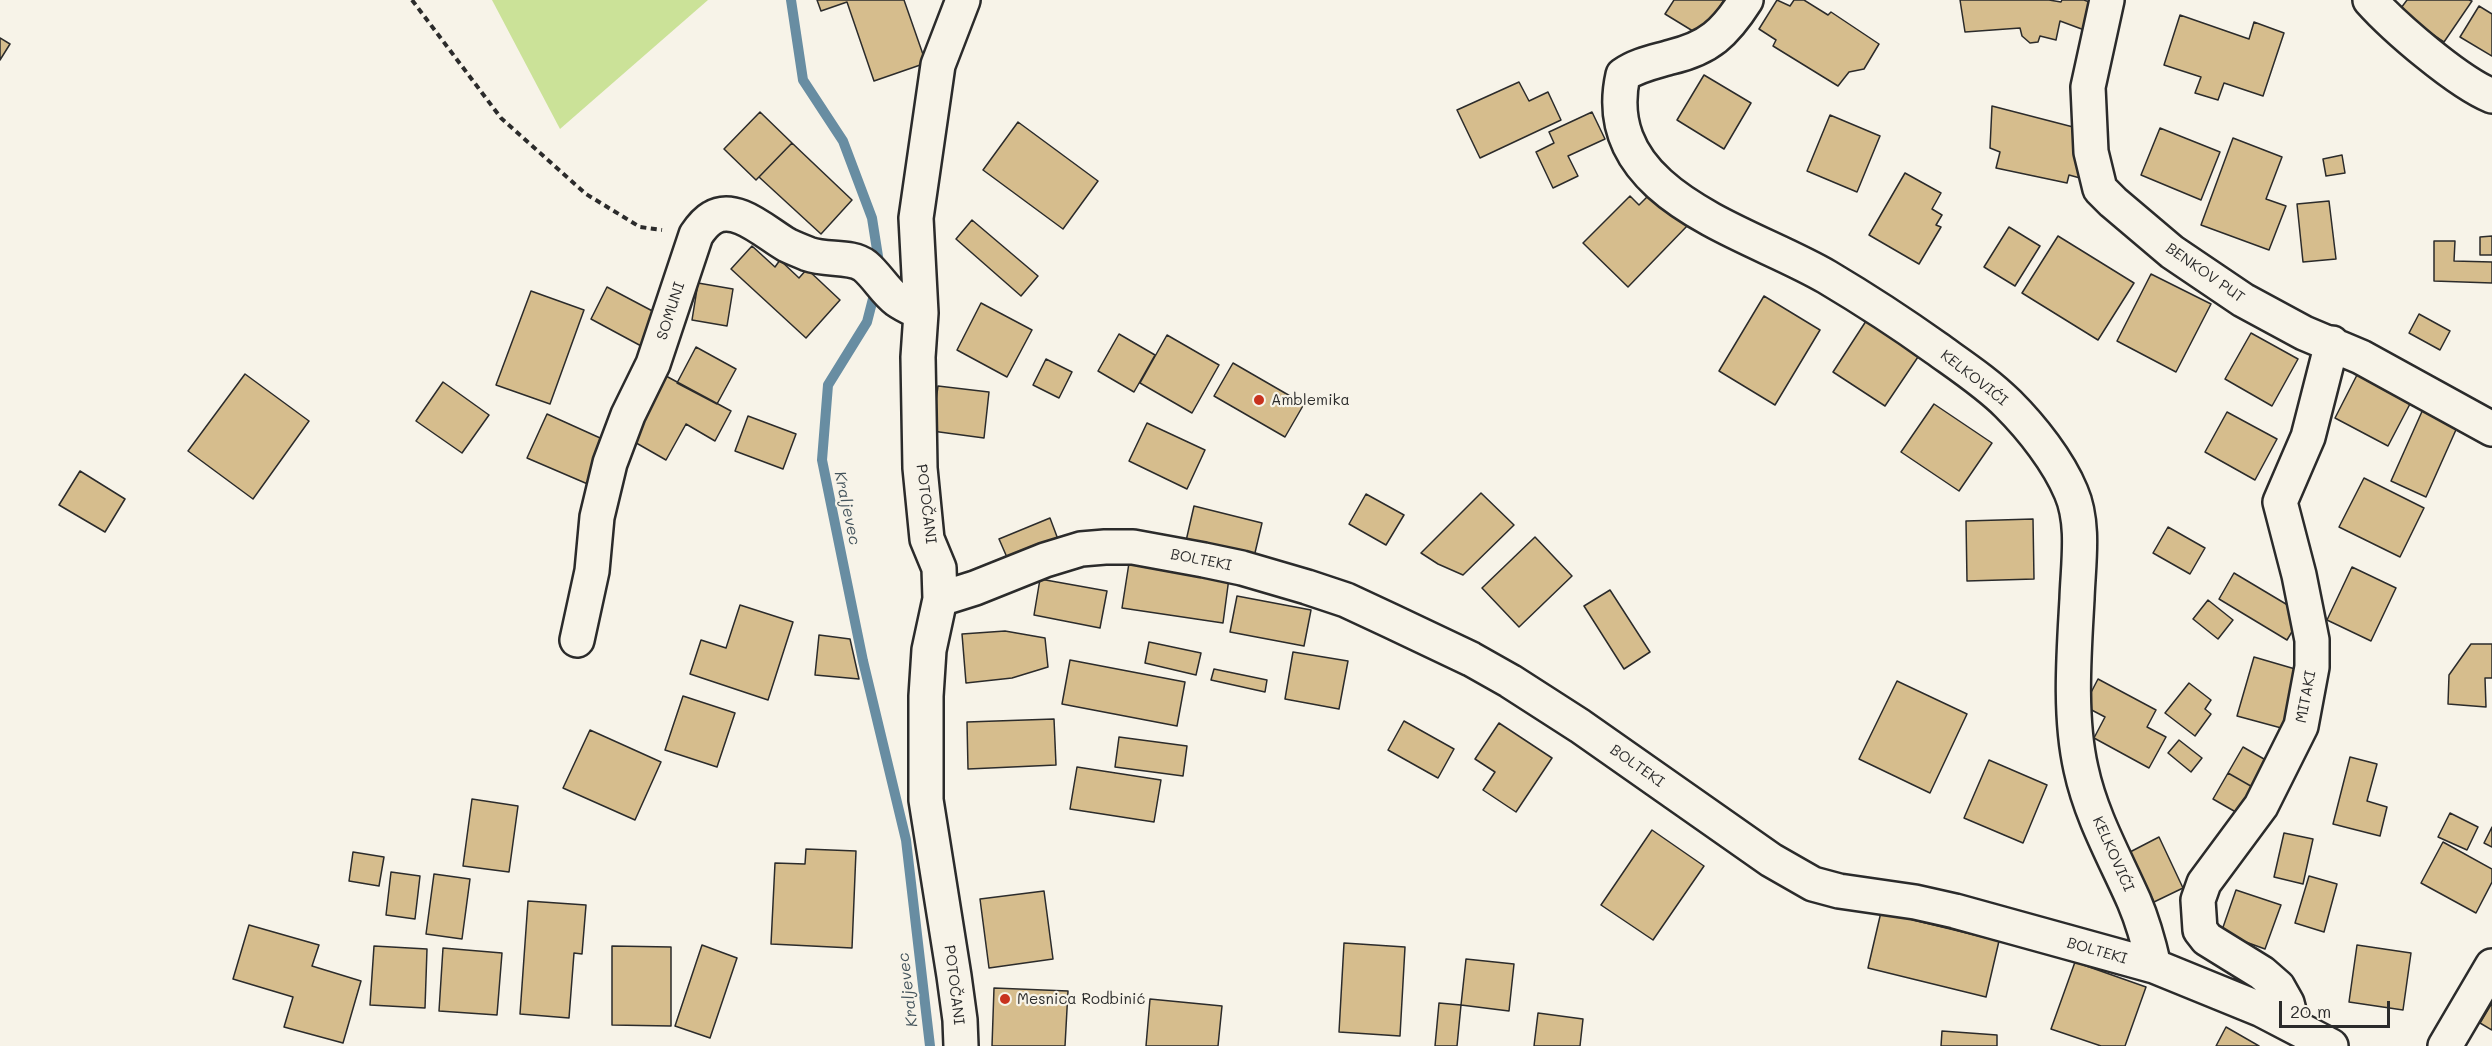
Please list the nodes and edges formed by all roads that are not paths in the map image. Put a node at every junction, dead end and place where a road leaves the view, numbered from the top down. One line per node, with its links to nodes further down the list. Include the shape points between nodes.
1 (963, 0): 6 (street, POTOČANI, via 938,65 916,218)
2 (1746, 0): 11 (street, KELKOVIĆI, via 1714,39 1623,75 1619,108 1632,151 1666,190 1699,213 1824,275 1973,375 2008,404 2059,470 2072,493 2078,522 2073,680 2076,747 2092,804 2146,931)
3 (2107, 0): 7 (street, BENKOV PUT, via 2088,87 2091,152 2100,189 2172,252 2218,284 2273,318)
4 (2370, 0): 5 (street, via 2423,48)
5 (2492, 96)
6 (921, 313): 9 (street, POTOČANI, via 920,468 927,539 939,568); 10 (street, SOMUNI, via 895,299 865,266 853,259 832,260 809,254 746,219 729,215 713,217 702,227 653,364 610,463)
7 (2332, 343): 8 (street, BENKOV PUT); 13 (street, MITAKI, via 2308,437 2280,502 2312,640 2312,667 2301,726 2261,806 2204,883 2198,900 2200,930 2206,939 2278,987)
8 (2492, 429)
9 (940, 599): 11 (street, BOLTEKI, via 1045,560 1081,549 1105,547 1132,547 1204,560 1307,587 1391,621 1519,686 1813,884 1954,911); 14 (street, POTOČANI, via 929,650 926,800)
10 (577, 640)
11 (2154, 966): 13 (street, BOLTEKI)
12 (2492, 966): 16 (street)
13 (2293, 1026): 15 (street, BOLTEKI)
14 (961, 1046)
15 (2331, 1046)
16 (2445, 1046)

